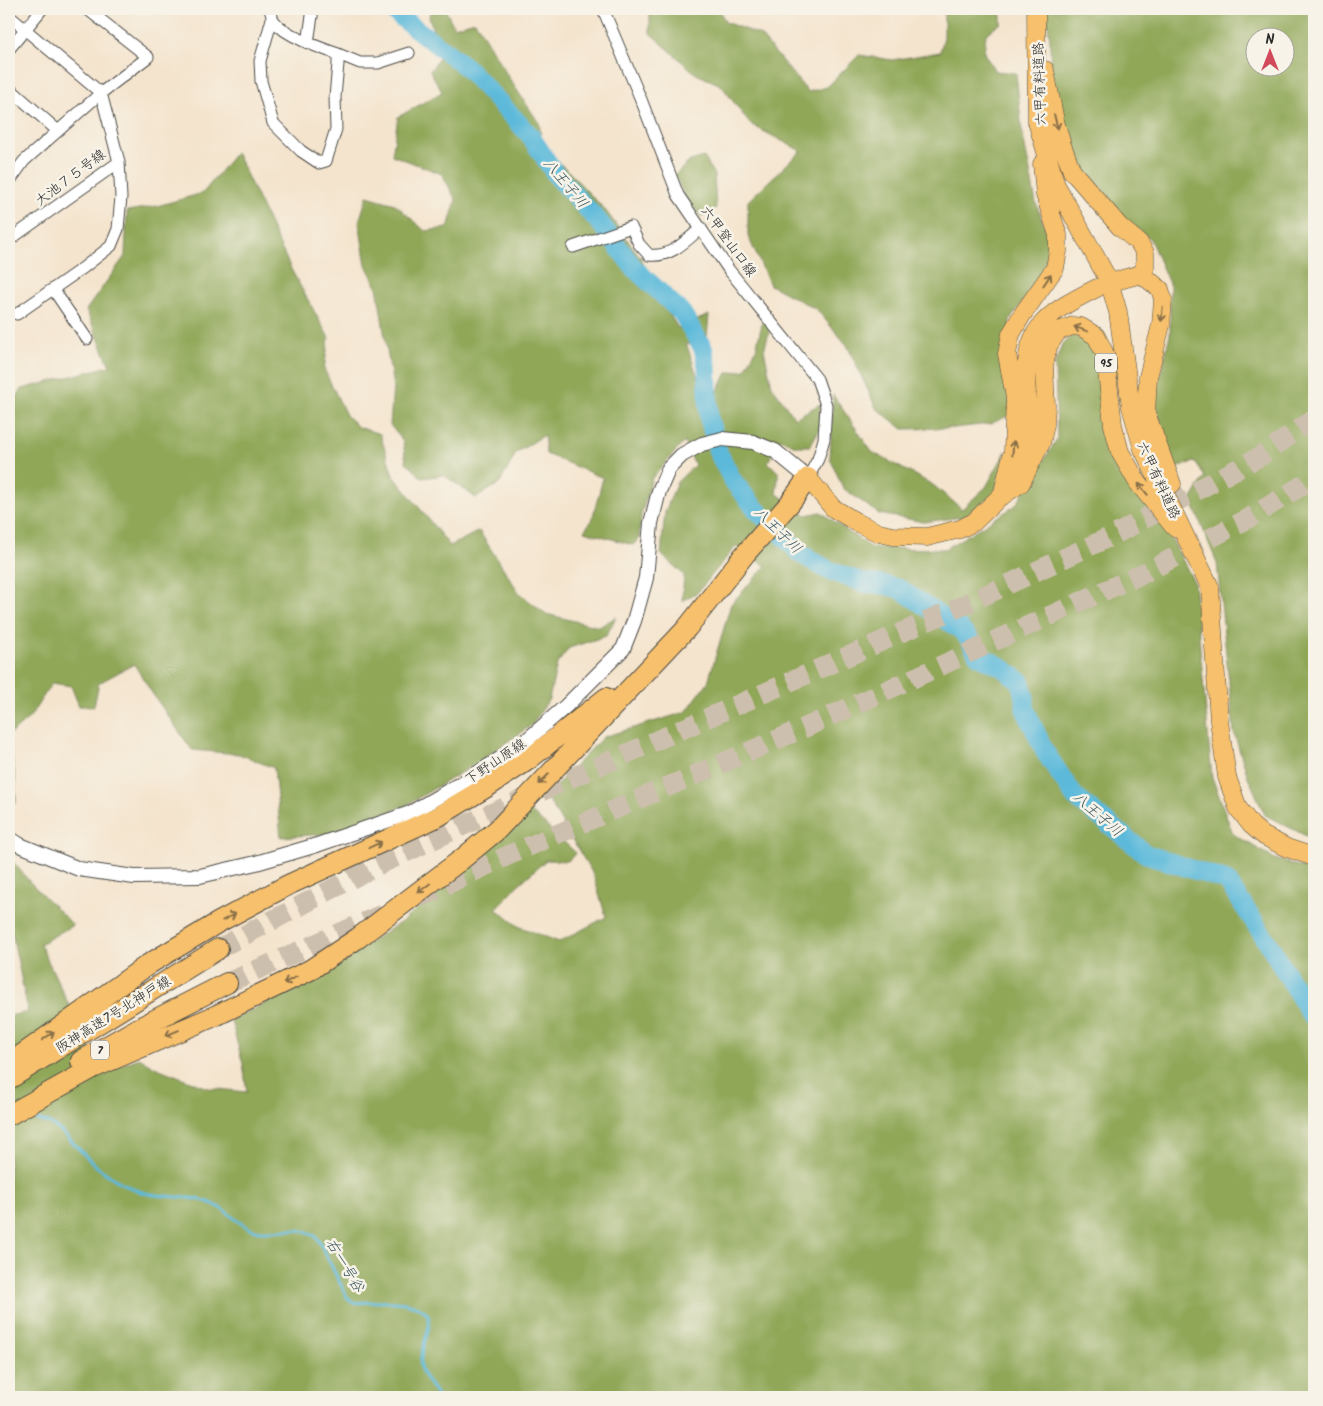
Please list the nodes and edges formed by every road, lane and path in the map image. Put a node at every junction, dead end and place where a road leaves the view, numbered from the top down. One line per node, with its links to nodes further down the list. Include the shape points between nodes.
1 (42, 9): 8 (street)
2 (87, 9): 14 (street, via 148,57)
3 (313, 9): 9 (street)
4 (602, 9): 19 (street, 六甲登山口線, via 678,195)
5 (271, 14): 9 (street, via 285,30); 12 (street, via 260,61 261,81 273,123 301,151 319,163 326,161 336,129 334,97)
6 (9, 16): 8 (street)
7 (1036, 16): 15 (main road, 六甲有料道路 / 95); 22 (main road, 95, one-way to 22, via 1055,121 1072,171 1142,248 1145,269)
8 (26, 29): 10 (street); 14 (street)
9 (308, 43): 12 (street)
10 (9, 49)
11 (409, 53): 12 (street, via 378,63 360,63)
12 (338, 54)
13 (9, 88): 16 (street)
14 (101, 93): 16 (street); 17 (street, 大池７５号線)
15 (1037, 122): 29 (main road, 95, one-way to 15, via 1013,451 1015,398 1007,354 1012,334 1022,315 1055,268 1058,250 1058,235 1045,195); 30 (main road, 六甲有料道路 / 95, via 1056,185 1109,281 1118,312 1131,407 1143,449)
16 (58, 130): 18 (street, via 24,161)
17 (118, 162): 20 (street, 大池７５号線); 25 (street, via 122,197 118,229 111,246)
18 (9, 182)
19 (701, 228): 21 (street, via 676,249 659,256 649,255 631,227); 28 (street, 六甲登山口線, via 729,270 817,379 826,405 824,439)
20 (9, 240)
21 (573, 247)
22 (1141, 274): 23 (main road); 30 (main road, 95, one-way to 30, via 1160,289 1163,299 1161,325 1148,377 1146,413 1180,506 1205,560)
23 (1119, 280)
24 (1096, 288): 29 (main road, 95, via 1051,314 1036,331 1029,346 1026,366 1031,421 1027,454 1016,481)
25 (52, 290): 26 (street); 27 (street)
26 (17, 314)
27 (87, 339)
28 (808, 478): 29 (main road, 95, via 833,508 879,533 893,536 927,537 960,529 974,522); 31 (highway); 32 (street, 下野山原線, via 775,451 753,442 722,439 682,454 669,468 659,491 651,523 646,578 623,649 520,746 410,813 317,845 200,876 134,877 79,869)
29 (1002, 496): 30 (main road, 95, one-way to 29, via 1174,528 1138,483 1120,452 1113,425 1105,354 1096,336 1081,327 1058,331 1048,346 1044,366 1045,425 1041,443 1021,483)
30 (1210, 587): 33 (main road, 六甲有料道路 / 95, via 1219,721 1227,777 1238,808 1251,826 1264,836 1287,848)
31 (687, 628): 36 (highway, one-way to 31, via 186,941 288,885 437,817 490,785 580,720); 39 (highway, one-way to 39, via 497,830 358,938 310,970 217,1015 93,1068)
32 (9, 838)
33 (1314, 856)
34 (218, 949): 37 (highway, 阪神高速7号北神戸線 / 7)
35 (226, 983): 38 (highway, 阪神高速7号北神戸線 / 7)
36 (9, 1064)
37 (9, 1079)
38 (9, 1104)
39 (9, 1115)

